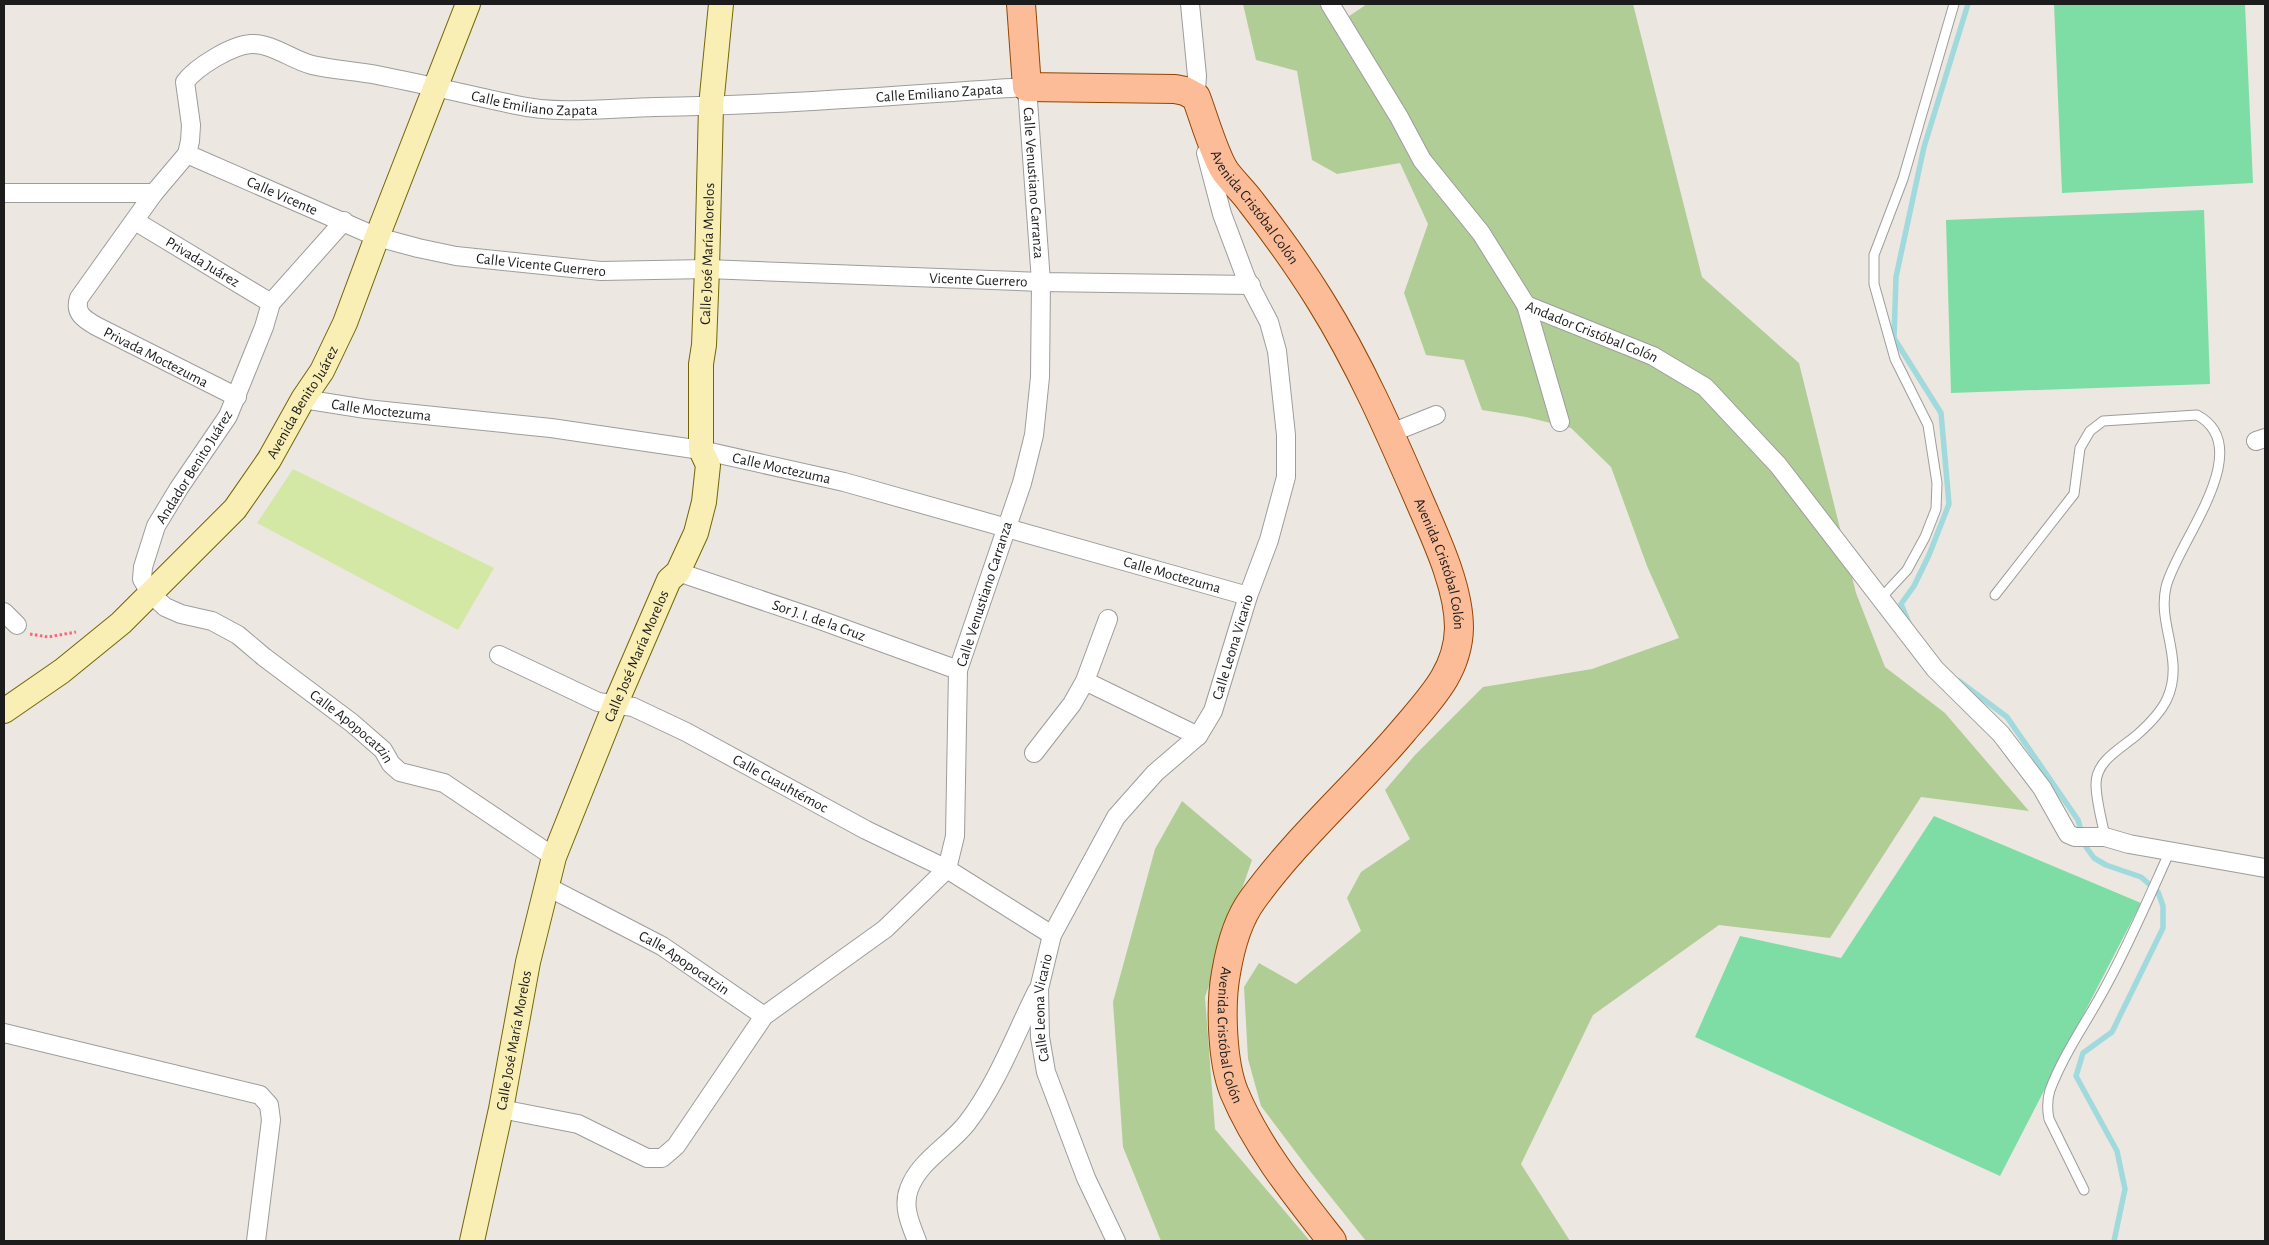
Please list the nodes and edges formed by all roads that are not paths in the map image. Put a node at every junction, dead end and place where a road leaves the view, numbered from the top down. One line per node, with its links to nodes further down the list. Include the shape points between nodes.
1 (468, 4): 7 (main road, Avenida Benito Juárez)
2 (721, 4): 10 (main road, Calle José María Morelos)
3 (1021, 4): 8 (main road)
4 (1190, 4): 9 (street, Calle Leona Vicario)
5 (1330, 4): 21 (street, Andador Cristóbal Colón, via 1422,160 1481,232)
6 (1954, 4): 33 (lane, via 1903,180 1874,255 1874,284 1895,359 1928,425 1938,483 1936,509 1925,537 1907,570)
7 (437, 87): 10 (street, Calle Emiliano Zapata, via 519,106 549,109); 11 (street, Calle Emiliano Zapata, via 313,65 257,44 247,45 197,68 185,82 191,125); 16 (main road, Avenida Benito Juárez)
8 (1027, 87): 9 (main road, via 1175,90); 10 (street, Calle Emiliano Zapata); 18 (street, Calle Venustiano Carranza)
9 (1196, 97): 19 (street, Calle Leona Vicario, via 1195,109 1222,214); 26 (main road, Avenida Cristóbal Colón, via 1224,169 1294,260 1321,301)
10 (711, 106): 17 (main road, Calle José María Morelos)
11 (187, 154): 13 (street); 15 (street, Calle Vicente)
12 (4, 193): 13 (street)
13 (154, 193): 14 (street)
14 (135, 221): 20 (street, Privada Juárez); 22 (street, Privada Moctezuma, via 80,298 78,313 96,326)
15 (344, 221): 16 (street, Calle Vicente); 20 (street, Andador Benito Juárez)
16 (377, 237): 17 (street, Calle Vicente Guerrero, via 456,256 528,265 601,271); 23 (main road, Avenida Benito Juárez, via 342,331)
17 (707, 269): 18 (street, Vicente Guerrero); 27 (main road, Calle José María Morelos, via 701,364)
18 (1041, 282): 19 (street, Vicente Guerrero); 28 (street, Calle Venustiano Carranza, via 1040,377 1034,435)
19 (1251, 285): 32 (street, Calle Leona Vicario, via 1277,351 1286,435 1286,477 1269,540)
20 (271, 303): 22 (street, Andador Benito Juárez)
21 (1526, 305): 25 (street); 33 (street, Andador Cristóbal Colón, via 1653,356 1705,387 1778,465)
22 (237, 397): 30 (street, Andador Benito Juárez, via 224,423 156,526 143,567 142,579)
23 (303, 399): 27 (street, Calle Moctezuma, via 366,409 551,428); 30 (main road, Avenida Benito Juárez, via 269,460 235,509)
24 (1436, 415): 26 (street)
25 (1560, 422)
26 (1391, 434): 60 (main road, Avenida Cristóbal Colón, via 1425,512 1458,604 1457,651 1449,674 1432,696 1250,902 1228,960 1222,993 1224,1042 1233,1088 1249,1123 1291,1188)
27 (701, 450): 28 (street, Calle Moctezuma, via 807,473); 29 (main road, Calle José María Morelos, via 708,465 704,502 696,533)
28 (1007, 527): 32 (street, Calle Moctezuma); 38 (street, Calle Venustiano Carranza)
29 (678, 572): 38 (street, Sor J. I. de la Cruz); 40 (main road, Calle José María Morelos, via 669,580)
30 (150, 593): 41 (main road, Avenida Benito Juárez, via 62,671); 46 (street, Calle Apopocatzin, via 165,607 212,621 238,635 352,723 383,750 400,772 444,783)
31 (1996, 595): 44 (lane, via 2074,494 2080,448 2090,431 2103,421 2197,415 2209,422 2219,437 2220,461 2214,486 2166,587 2164,614 2172,645 2173,678 2166,699 2155,716 2101,766 2096,784)
32 (1248, 596): 42 (street, Calle Leona Vicario, via 1213,711)
33 (1881, 598): 44 (street, Andador Cristóbal Colón, via 1935,669 2001,734 2042,788 2068,834)
34 (4, 612): 36 (street)
35 (1108, 619): 39 (street)
36 (18, 625)
37 (499, 655): 40 (street, Calle Cuauhtémoc, via 598,702)
38 (958, 670): 48 (street, Calle Venustiano Carranza, via 954,836)
39 (1085, 681): 42 (street); 43 (street, via 1072,704)
40 (615, 705): 46 (main road, Calle José María Morelos); 48 (street, Calle Cuauhtémoc, via 633,707 686,732 866,830)
41 (4, 711)
42 (1198, 736): 50 (street, Calle Leona Vicario, via 1155,773 1116,817)
43 (1034, 753)
44 (2105, 837): 45 (street)
45 (2170, 851): 47 (street); 55 (lane, via 2124,954 2061,1064 2050,1092 2049,1119)
46 (554, 857): 49 (main road, Calle José María Morelos)
47 (2265, 868)
48 (947, 869): 50 (street, Calle Cuauhtémoc); 52 (street, via 885,929)
49 (548, 888): 52 (street, Calle Apopocatzin, via 662,946); 54 (main road, Calle José María Morelos, via 528,962)
50 (1052, 935): 51 (street, Calle Leona Vicario)
51 (1039, 989): 58 (street, via 986,1095 966,1125 917,1173 908,1191 907,1214); 59 (street, Calle Leona Vicario, via 1040,1037 1046,1072 1086,1178)
52 (764, 1016): 54 (street, via 676,1146 662,1158 647,1158 578,1124)
53 (4, 1033): 56 (street, via 260,1095 269,1105 271,1120)
54 (502, 1109): 57 (main road, Calle José María Morelos)
55 (2084, 1190)
56 (256, 1241)
57 (472, 1241)
58 (917, 1241)
59 (1116, 1241)
60 (1332, 1241)

